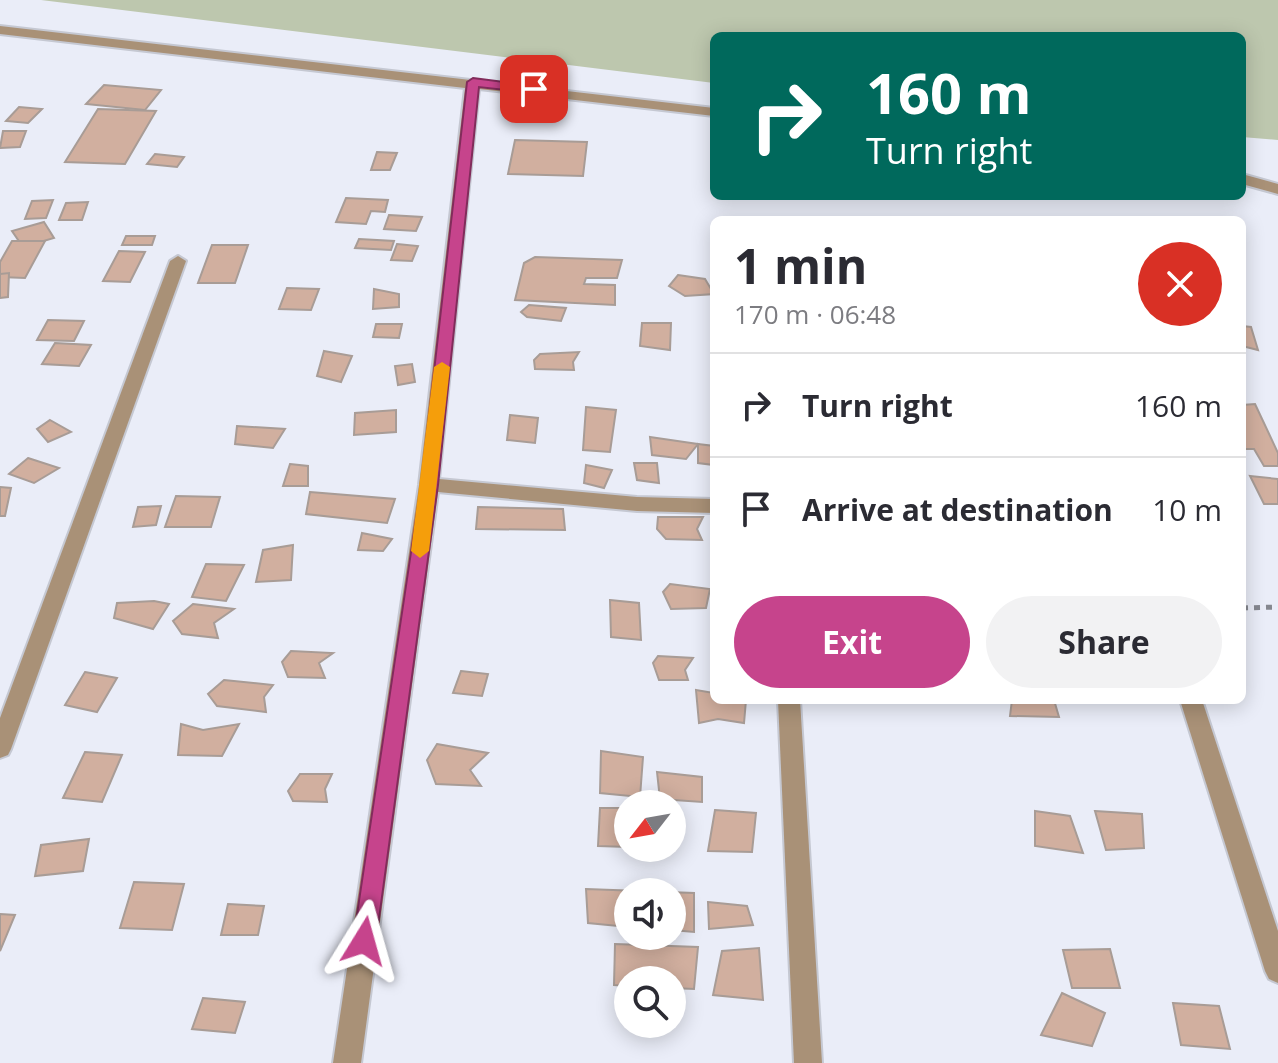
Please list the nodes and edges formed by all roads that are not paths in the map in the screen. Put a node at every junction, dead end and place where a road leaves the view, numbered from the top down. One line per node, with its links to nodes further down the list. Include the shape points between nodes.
1 (0, 30): 2 (street)
2 (473, 82): 3 (street); 7 (street)
3 (710, 112)
4 (1246, 180): 5 (street)
5 (1278, 189)
6 (178, 261): 11 (street)
7 (429, 485): 8 (street); 13 (street)
8 (710, 506)
9 (789, 704): 14 (street)
10 (1192, 704): 12 (street)
11 (0, 749)
12 (1278, 971)
13 (347, 1063)
14 (808, 1063)

